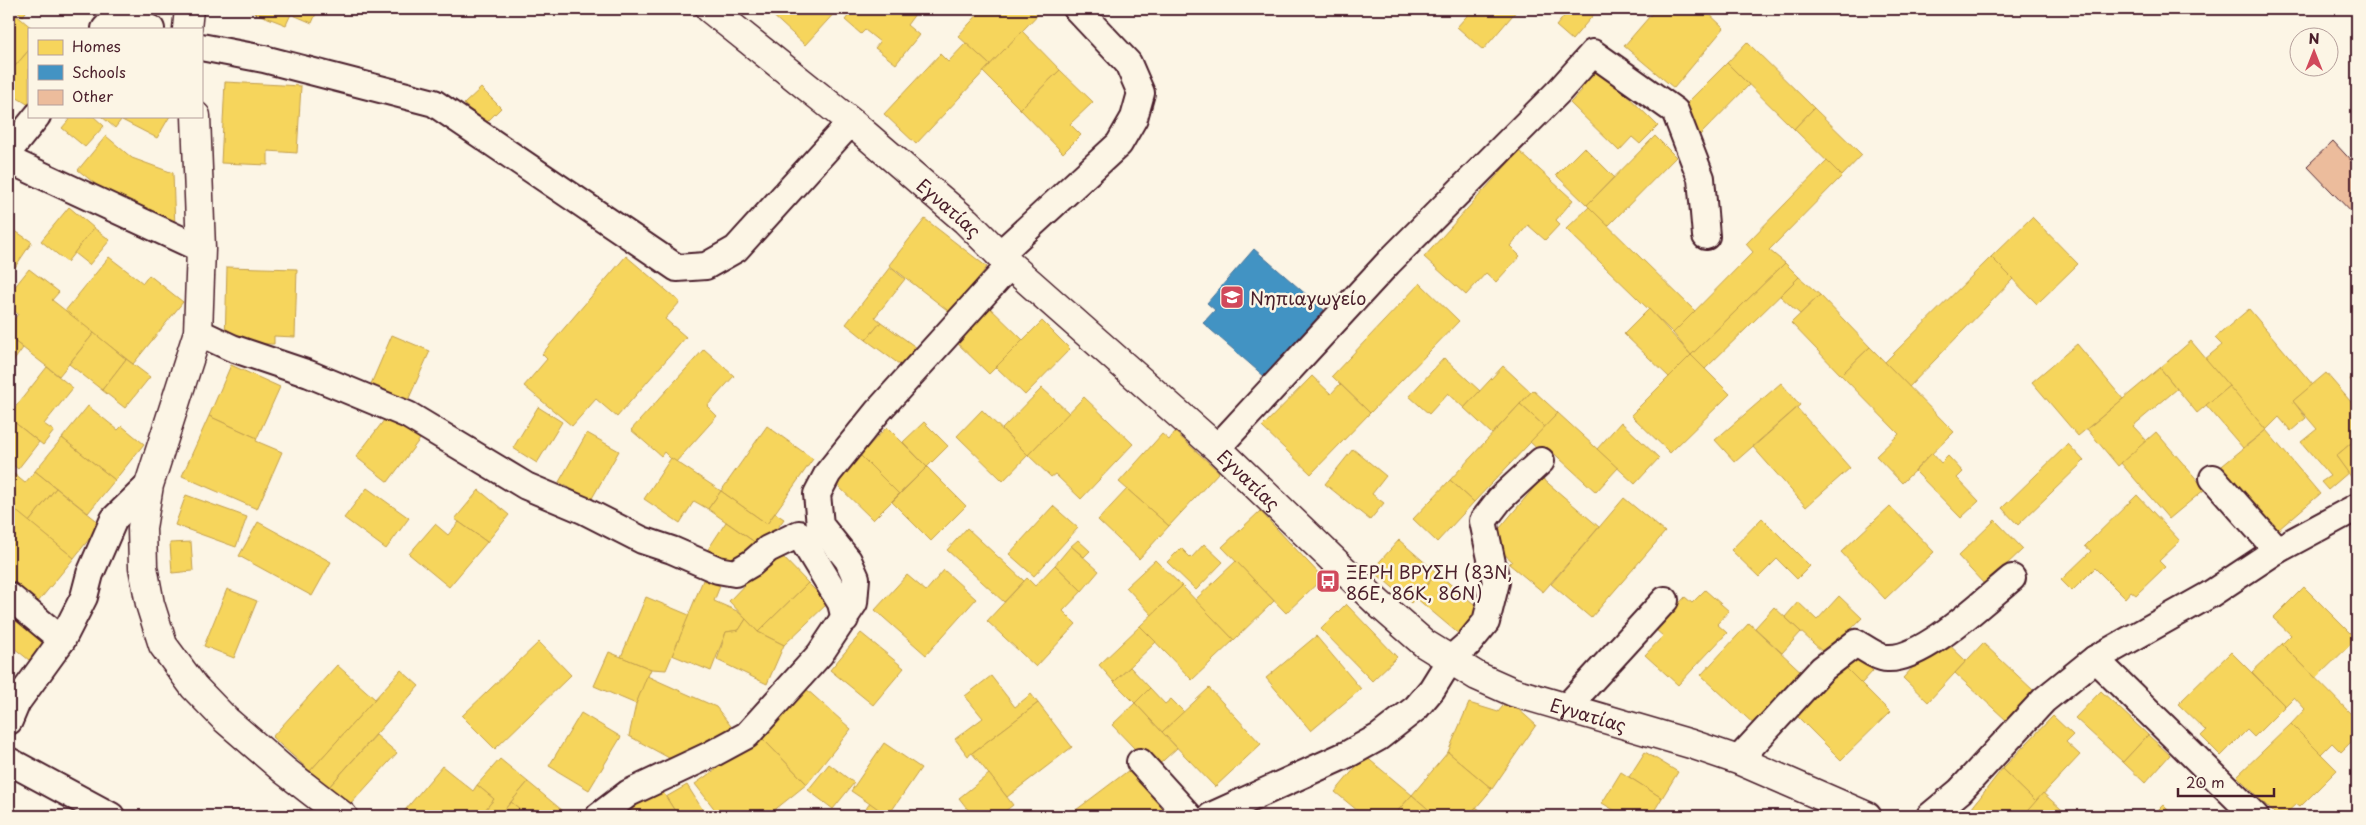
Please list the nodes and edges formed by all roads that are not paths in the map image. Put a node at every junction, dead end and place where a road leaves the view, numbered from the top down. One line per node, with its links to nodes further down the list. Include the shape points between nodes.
1 (189, 9): 6 (street)
2 (710, 9): 10 (street, Εγνατίας)
3 (1077, 9): 15 (street, via 1128,63 1142,93 1134,118 1119,144)
4 (106, 28): 5 (street, via 118,15)
5 (149, 28)
6 (188, 28)
7 (202, 47): 10 (street, via 264,59 434,103 677,268 706,266 736,249)
8 (35, 118): 11 (street)
9 (196, 118): 14 (street)
10 (851, 122): 15 (street, Εγνατίας, via 966,221)
11 (9, 151)
12 (9, 160): 14 (street)
13 (1706, 236): 17 (street, via 1701,178 1675,111 1593,53 1381,270)
14 (201, 249): 16 (street)
15 (1004, 260): 17 (street, Εγνατίας); 22 (street, via 828,473 817,494)
16 (198, 332): 20 (street); 22 (street, via 408,415 526,486 642,540 718,570 735,572 768,549)
17 (1218, 448): 29 (street, Εγνατίας, via 1378,603 1425,644)
18 (1541, 462): 29 (street, via 1500,499 1483,521 1496,582 1486,622)
19 (2213, 478): 23 (street)
20 (149, 485): 27 (street, via 114,519 90,574 84,597); 36 (street, via 142,528 143,567 163,645 194,687 226,720 284,771)
21 (2357, 507): 23 (street)
22 (809, 530): 37 (street, via 848,560 856,578 854,603 820,654 747,735 630,793)
23 (2277, 550): 28 (street, via 2210,595)
24 (2012, 578): 32 (street, via 1935,640 1910,655 1886,659 1856,643 1822,669)
25 (9, 596): 27 (street)
26 (1665, 600): 30 (street)
27 (62, 640): 31 (street, via 17,702)
28 (2095, 659): 41 (street, via 2044,700 1960,791); 42 (street)
29 (1450, 660): 30 (street, Εγνατίας, via 1513,692); 39 (street, via 1432,690 1416,708 1379,737)
30 (1566, 708): 32 (street, Εγνατίας)
31 (9, 721)
32 (1738, 760): 40 (street, Εγνατίας)
33 (9, 761): 35 (street)
34 (1140, 762): 38 (street)
35 (111, 816)
36 (343, 816)
37 (599, 816)
38 (1189, 816)
39 (1211, 816)
40 (1867, 816)
41 (1930, 816)
42 (2254, 816)

